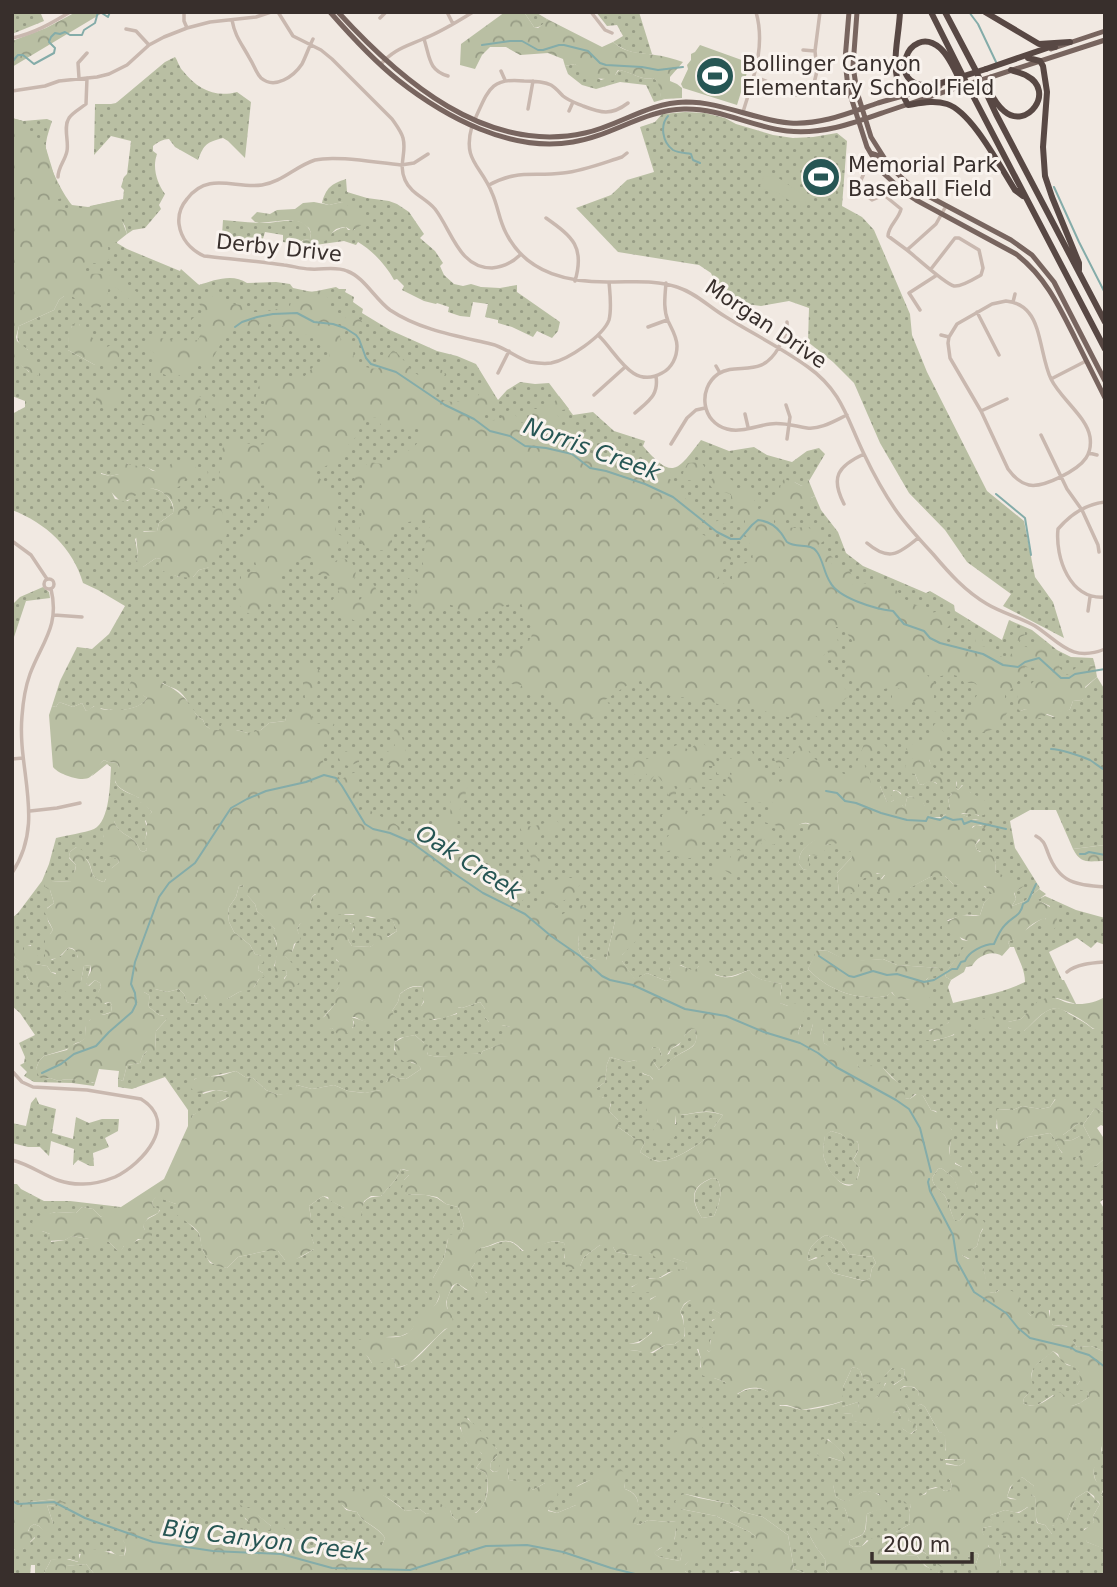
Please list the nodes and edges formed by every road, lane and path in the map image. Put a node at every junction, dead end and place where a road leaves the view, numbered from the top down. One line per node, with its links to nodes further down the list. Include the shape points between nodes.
1 (70, 12): 27 (street)
2 (184, 12): 23 (street)
3 (271, 12): 19 (street)
4 (278, 12): 32 (street, via 293,36)
5 (330, 12): 40 (main road)
6 (338, 12): 40 (main road)
7 (386, 12): 20 (street)
8 (447, 12): 22 (street)
9 (473, 12): 22 (street)
10 (591, 12): 26 (street)
11 (756, 12): 46 (street, via 761,43)
12 (820, 12): 36 (street)
13 (849, 12): 63 (main road, via 846,73)
14 (857, 12): 53 (main road, via 853,66)
15 (900, 12): 55 (highway, via 895,70)
16 (931, 12): 54 (highway)
17 (945, 12): 41 (highway)
18 (985, 12): 31 (highway, via 1039,44)
19 (256, 15): 21 (street)
20 (380, 18)
21 (232, 20): 23 (street); 32 (street, via 235,35 258,75 269,82 293,74)
22 (453, 24): 29 (street)
23 (187, 28): 33 (street)
24 (126, 29): 33 (street, via 136,31)
25 (1105, 31): 31 (main road)
26 (612, 33)
27 (12, 38)
28 (313, 39): 32 (street)
29 (424, 39): 40 (street, via 401,47); 45 (street, via 433,66)
30 (1105, 40): 39 (main road)
31 (1070, 42): 34 (main road)
32 (310, 45): 71 (street, via 332,59 392,119 403,137)
33 (149, 46): 48 (street, via 121,69)
34 (1057, 47): 38 (main road); 44 (highway)
35 (803, 50): 36 (street)
36 (815, 51): 46 (street, via 816,80 803,94 791,95)
37 (87, 53): 47 (street, via 78,63)
38 (1028, 58): 39 (highway); 44 (main road)
39 (1040, 61): 42 (main road); 83 (highway, via 1047,92 1045,176)
40 (382, 62): 66 (main road)
41 (975, 69): 42 (highway, via 1002,109 1023,116 1037,106 1039,91 1030,78); 83 (highway)
42 (1011, 70): 44 (main road)
43 (501, 71): 49 (street)
44 (988, 72): 51 (highway, bridge)
45 (448, 76)
46 (754, 77): 64 (street)
47 (79, 78): 48 (street); 52 (street)
48 (87, 78): 74 (street, via 86,104 69,117 68,149)
49 (505, 80): 50 (street); 66 (street, via 487,93)
50 (533, 81): 56 (street, via 552,86); 60 (street)
51 (953, 83): 54 (highway, via 912,81 904,67 908,52 922,43 938,47); 55 (main road); 59 (main road)
52 (12, 91)
53 (858, 92): 58 (main road, via 865,100); 61 (main road)
54 (972, 94): 76 (highway)
55 (903, 96): 58 (main road); 59 (highway)
56 (573, 102): 57 (street, via 603,113); 62 (street)
57 (628, 103)
58 (878, 103): 61 (main road)
59 (908, 105): 65 (main road); 76 (highway, via 940,102 963,113 1015,190)
60 (528, 109)
61 (863, 110): 63 (main road); 65 (main road)
62 (569, 111)
63 (855, 112): 64 (main road, via 799,123); 67 (main road)
64 (742, 116): 66 (main road, via 705,103 671,103 586,133 559,137 528,136); 67 (main road, via 780,130 805,133)
65 (866, 119): 67 (main road); 72 (main road)
66 (473, 122): 75 (street, Morgan Drive, via 470,153)
67 (858, 122): 69 (main road)
68 (627, 153): 75 (street, via 574,172 512,175)
69 (871, 153): 72 (main road); 78 (main road, via 881,171 905,193)
70 (428, 154): 71 (street, via 414,163)
71 (401, 164): 81 (street, via 412,191 430,203 467,259 497,268); 101 (street, Derby Drive, via 324,159 264,185 206,184 181,207 181,232 193,250 204,256 349,271 405,318)
72 (888, 164): 77 (main road, via 913,188)
73 (865, 171): 80 (street, via 862,192 872,200 884,195 901,209 888,233)
74 (58, 177)
75 (489, 185): 81 (street, Morgan Drive, via 507,236)
76 (1025, 197): 100 (highway)
77 (946, 206): 78 (street); 103 (main road, via 1032,255 1054,282)
78 (941, 214): 80 (street); 104 (main road, via 1028,263 1047,285)
79 (546, 218): 85 (street, via 577,247)
80 (907, 250): 82 (street)
81 (520, 255): 85 (street, Morgan Drive)
82 (930, 269): 84 (street); 84 (street, via 956,238 979,250 981,275 956,286)
83 (1079, 272): 94 (highway)
84 (937, 275): 90 (street, via 909,293)
85 (575, 281): 86 (street, Morgan Drive)
86 (609, 282): 87 (street, Morgan Drive); 97 (street, via 610,317)
87 (666, 283): 92 (street); 99 (street, Morgan Drive, via 690,292)
88 (1015, 294): 89 (street)
89 (1013, 302): 91 (street, via 999,302); 110 (street, via 1032,316)
90 (920, 310)
91 (977, 312): 98 (street, via 957,324); 102 (street)
92 (667, 320): 95 (street); 109 (street, via 678,345 668,369)
93 (787, 322): 99 (street)
94 (1105, 322)
95 (648, 327)
96 (941, 335): 98 (street)
97 (599, 336): 101 (street, Derby Drive, via 551,363 528,361); 106 (street)
98 (949, 337): 117 (street, via 950,358)
99 (778, 348): 108 (street, via 762,365); 120 (street, Morgan Drive, via 823,381)
100 (1105, 349)
101 (509, 351): 107 (street)
102 (999, 355)
103 (1093, 358): 104 (street); 111 (main road)
104 (1086, 361): 110 (street); 113 (main road)
105 (716, 366): 108 (street)
106 (624, 368): 109 (street); 112 (street)
107 (498, 373)
108 (719, 373): 116 (street, via 706,391)
109 (656, 376): 118 (street, via 656,393)
110 (1051, 379): 126 (street, via 1085,424)
111 (1105, 381)
112 (594, 395)
113 (1105, 398)
114 (1007, 400): 117 (street)
115 (786, 405): 121 (street)
116 (705, 408): 122 (street, via 720,426); 125 (street, via 687,418)
117 (981, 411): 129 (street, via 1008,470 1018,480 1030,488)
118 (635, 414)
119 (746, 414): 122 (street)
120 (848, 415): 121 (street, via 813,428); 127 (street, Morgan Drive)
121 (789, 424): 122 (street); 124 (street)
122 (748, 427)
123 (1041, 435): 129 (street)
124 (787, 439)
125 (671, 444)
126 (1089, 453): 128 (street); 129 (street)
127 (864, 454): 131 (street, via 837,476); 133 (street, Morgan Drive, via 895,509)
128 (1097, 455)
129 (1060, 477): 132 (street)
130 (1105, 502): 132 (street)
131 (844, 504)
132 (1082, 510): 136 (street); 137 (street, via 1055,528 1069,578)
133 (918, 538): 135 (street, via 890,555); 142 (street, Morgan Drive, via 953,577 987,604 1031,624 1072,652)
134 (13, 542): 140 (street, via 31,555 47,579 44,585 51,589)
135 (867, 543)
136 (1099, 552)
137 (1090, 597): 138 (street); 139 (street)
138 (1105, 597)
139 (1088, 611)
140 (54, 615): 141 (street); 143 (street, via 24,694)
141 (82, 617)
142 (1105, 649)
143 (23, 758): 144 (street); 146 (street)
144 (12, 759)
145 (80, 803): 146 (street)
146 (30, 811): 148 (street, via 28,837)
147 (1036, 836): 149 (street, via 1064,878)
148 (12, 873)
149 (1105, 887)
150 (1105, 962): 151 (street)
151 (1067, 972)
152 (12, 1071): 153 (street, via 33,1087 141,1099 154,1111 158,1125 151,1146 135,1164 102,1181 60,1182)
153 (12, 1160)

